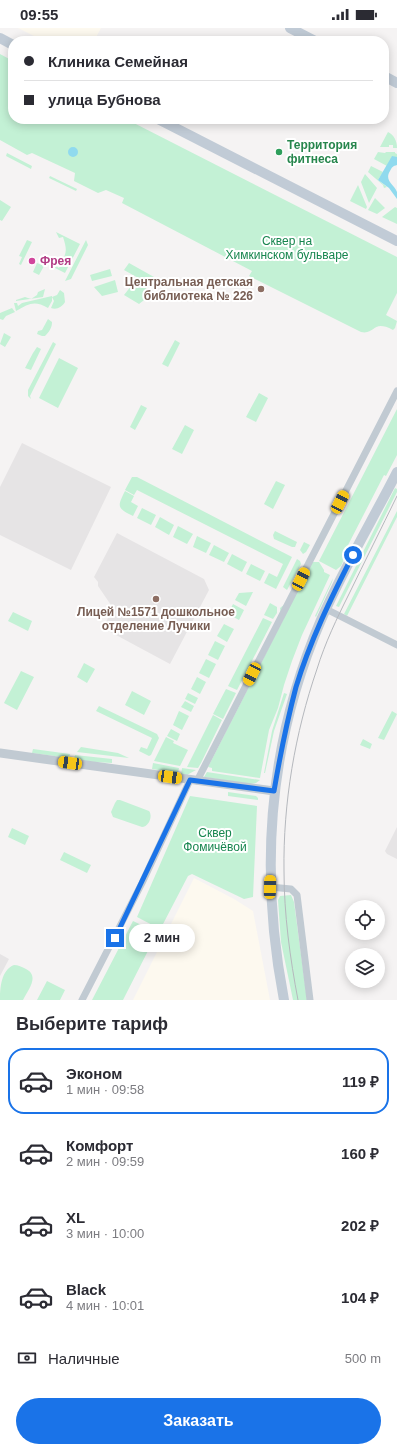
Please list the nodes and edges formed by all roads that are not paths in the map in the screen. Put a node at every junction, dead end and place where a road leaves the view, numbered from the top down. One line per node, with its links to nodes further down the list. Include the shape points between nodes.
1 (290, 28): 2 (main road)
2 (305, 36)
3 (168, 124): 4 (main road)
4 (397, 241)
5 (397, 391): 10 (street)
6 (397, 472): 7 (main road)
7 (326, 609): 8 (street); 11 (main road, via 297,686)
8 (397, 645)
9 (0, 753): 10 (street)
10 (193, 780): 11 (street); 13 (street)
11 (274, 791): 12 (main road)
12 (270, 887): 14 (main road); 15 (street, via 291,889 297,895)
13 (82, 1000)
14 (284, 1000)
15 (310, 1000)

